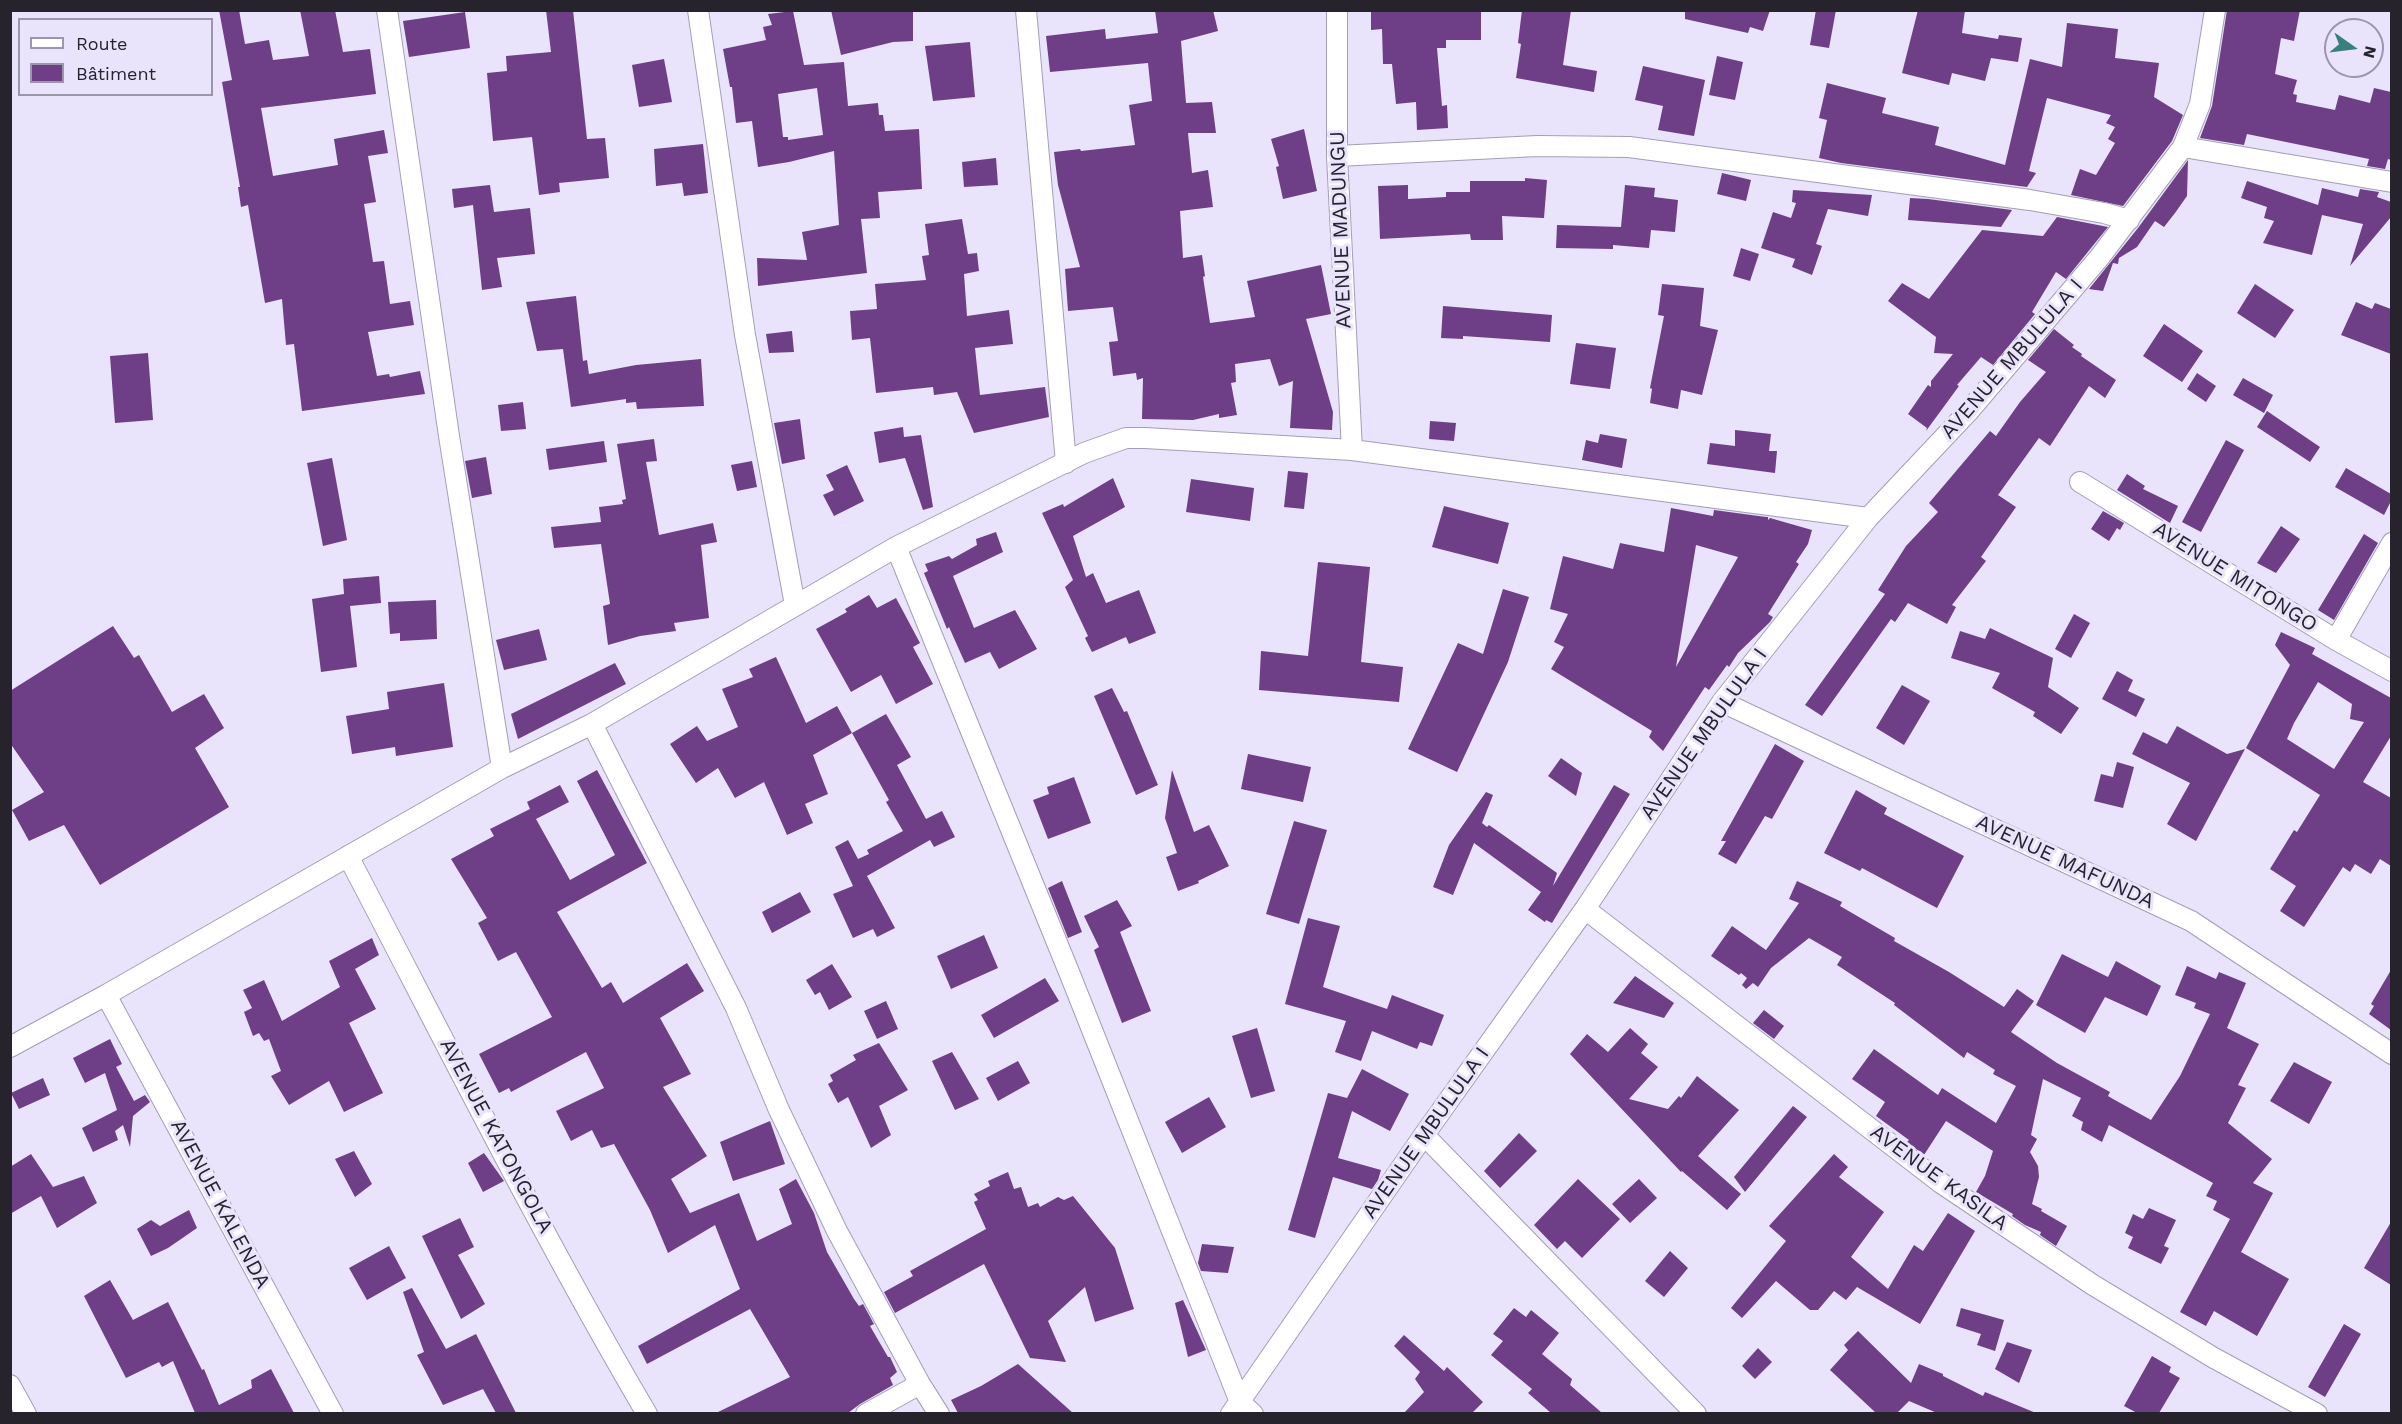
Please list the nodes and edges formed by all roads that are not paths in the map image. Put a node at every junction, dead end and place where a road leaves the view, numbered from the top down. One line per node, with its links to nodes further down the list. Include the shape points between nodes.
1 (387, 10): 21 (street)
2 (698, 10): 16 (street, via 745,335)
3 (1026, 10): 11 (street)
4 (1337, 10): 7 (street, AVENUE MADUNGU)
5 (2215, 10): 6 (street, AVENUE MBULULA I, via 2200,104)
6 (2183, 147): 8 (street); 9 (street, AVENUE MBULULA I)
7 (1336, 156): 9 (street, via 1538,146 1629,147 2030,200); 10 (street, AVENUE MADUNGU)
8 (2391, 182)
9 (2129, 220): 13 (street, AVENUE MBULULA I, via 1968,411)
10 (1352, 450): 11 (street, via 1126,438); 13 (street)
11 (1066, 463): 15 (street)
12 (2080, 482): 17 (street, AVENUE MITONGO)
13 (1868, 518): 19 (street, AVENUE MBULULA I)
14 (2391, 543): 17 (street)
15 (896, 547): 16 (street); 30 (street)
16 (795, 605): 20 (street)
17 (2337, 640): 18 (street, AVENUE MITONGO)
18 (2391, 671)
19 (1722, 702): 23 (street, AVENUE MBULULA I); 26 (street, AVENUE MAFUNDA, via 2191,921)
20 (592, 724): 21 (street); 28 (street, via 736,1008 837,1231)
21 (502, 768): 22 (street)
22 (348, 856): 24 (street); 33 (street, AVENUE KATONGOLA, via 519,1181)
23 (1585, 909): 27 (street, AVENUE MBULULA I); 37 (street, AVENUE KASILA, via 1941,1183 2093,1285 2214,1358)
24 (106, 995): 25 (street); 32 (street, AVENUE KALENDA)
25 (10, 1047)
26 (2391, 1054)
27 (1424, 1135): 30 (street, AVENUE MBULULA I); 36 (street)
28 (920, 1384): 34 (street); 35 (street)
29 (10, 1385): 31 (street)
30 (1242, 1410)
31 (26, 1413)
32 (333, 1413)
33 (647, 1413)
34 (866, 1413)
35 (939, 1413)
36 (1696, 1413)
37 (2316, 1413)

